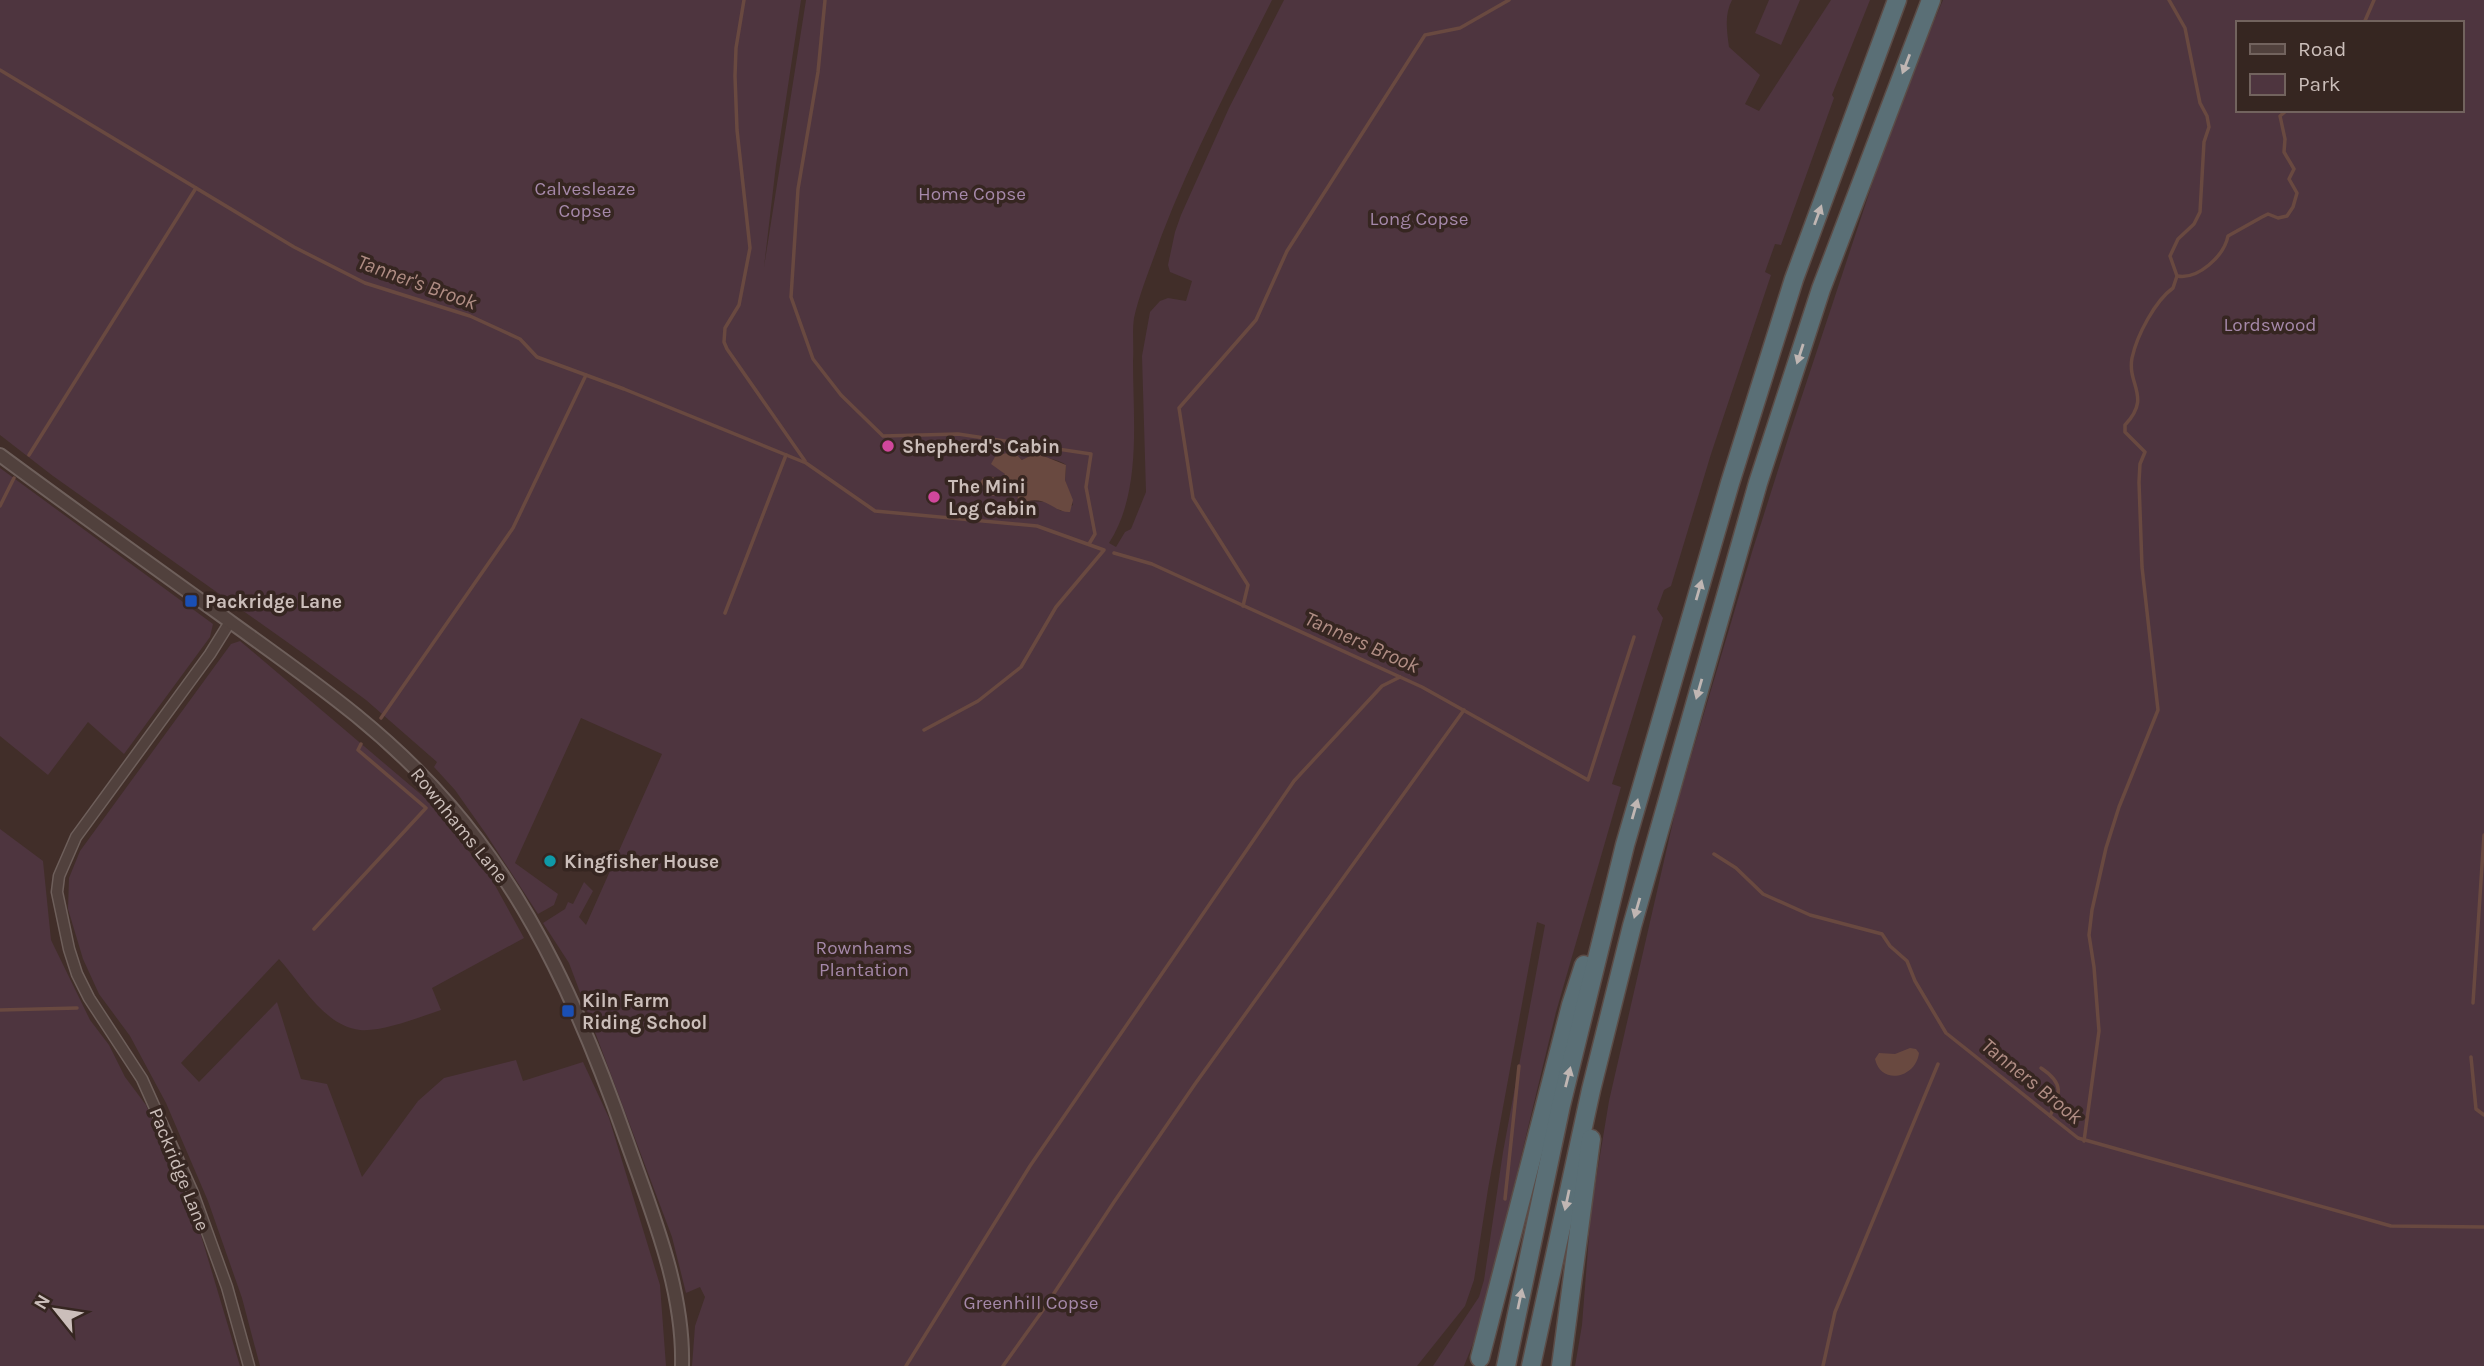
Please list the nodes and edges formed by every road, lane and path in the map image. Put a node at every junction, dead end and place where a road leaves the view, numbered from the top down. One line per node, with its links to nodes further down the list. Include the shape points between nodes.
1 (1897, 0): 5 (highway, one-way to 1, via 1794,279)
2 (1930, 0): 6 (highway, one-way to 6, via 1821,289 1758,483 1632,926)
3 (0, 455): 4 (street, Rownhams Lane)
4 (230, 622): 8 (street, Packridge Lane, via 76,837 58,876 57,892 77,974 142,1079 193,1194 227,1287); 9 (street, Rownhams Lane, via 324,688 406,759 458,815 510,886 549,954 607,1085 668,1265 682,1333)
5 (1625, 845): 7 (highway, via 1571,1005); 10 (highway, one-way to 5, via 1561,1105)
6 (1591, 1090): 11 (highway, one-way to 11); 12 (highway, via 1591,1141)
7 (1480, 1358)
8 (249, 1366)
9 (682, 1366)
10 (1506, 1366)
11 (1531, 1366)
12 (1560, 1366)

